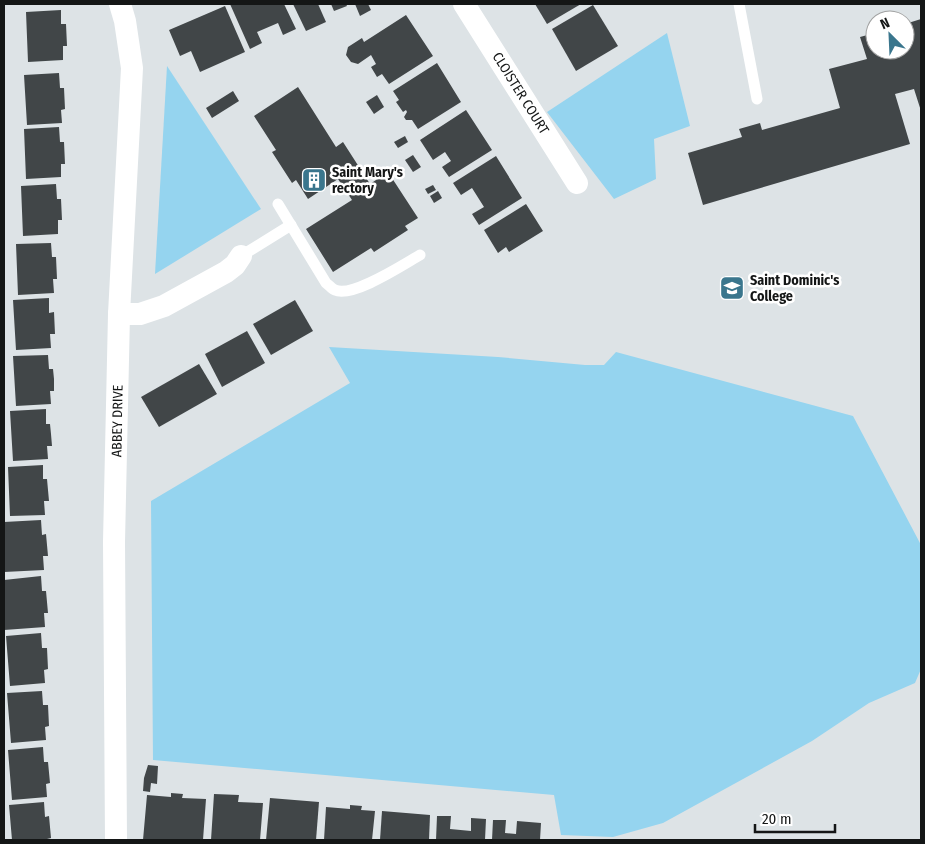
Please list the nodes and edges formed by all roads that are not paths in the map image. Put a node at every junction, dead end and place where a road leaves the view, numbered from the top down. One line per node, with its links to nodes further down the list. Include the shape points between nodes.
1 (120, 4): 10 (street, ABBEY DRIVE, via 132,68)
2 (464, 4): 5 (street, CLOISTER COURT)
3 (739, 4): 4 (lane)
4 (757, 99)
5 (577, 183)
6 (278, 204): 7 (lane)
7 (291, 225): 8 (lane, via 326,283 336,291 349,291 388,275); 9 (lane)
8 (420, 255)
9 (242, 256): 10 (street, via 226,272 164,306 140,314)
10 (119, 314): 11 (street, ABBEY DRIVE, via 114,542)
11 (116, 840)

